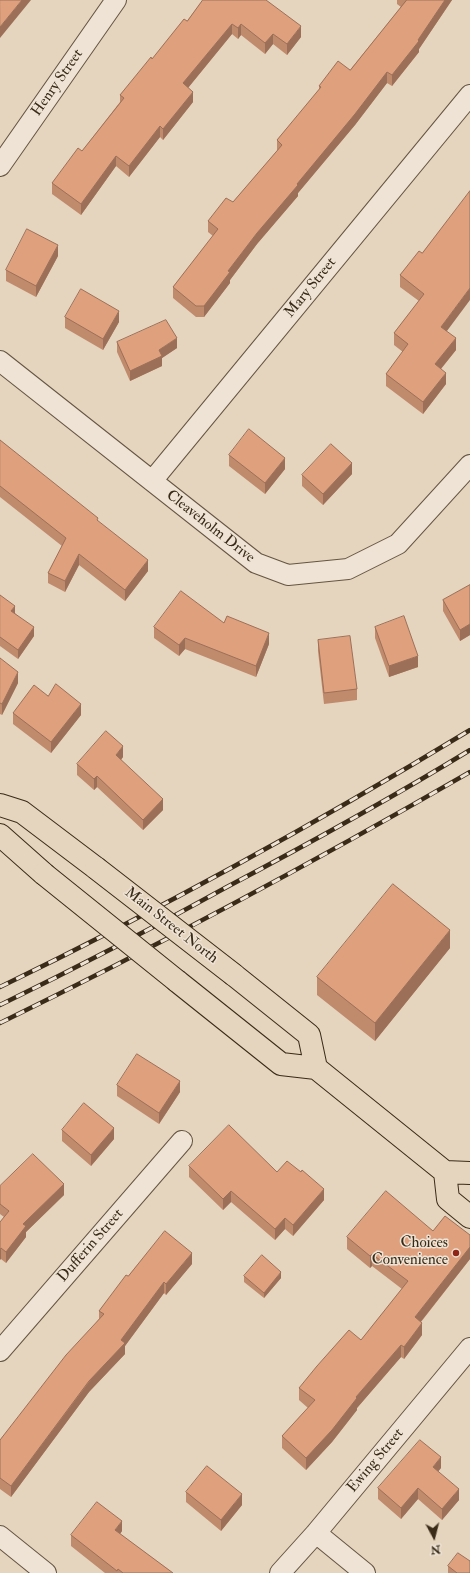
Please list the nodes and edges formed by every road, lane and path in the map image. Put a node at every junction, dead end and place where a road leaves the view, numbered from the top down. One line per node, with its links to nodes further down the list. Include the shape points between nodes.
1 (116, 0): 3 (street, Henry Street)
2 (470, 95): 6 (street, Mary Street)
3 (0, 166)
4 (0, 361): 6 (street, Cleaveholm Drive)
5 (470, 465): 6 (street, Cleaveholm Drive, via 398,544 348,569 288,575 256,563)
6 (152, 481)
7 (0, 805): 9 (main road, Main Street North, bridge, via 22,812 234,974 309,1035)
8 (0, 835): 9 (main road, bridge, via 44,874 281,1064)
9 (316, 1068): 11 (main road)
10 (182, 1141): 15 (street, Dufferin Street)
11 (445, 1172): 12 (main road); 13 (main road, via 448,1199)
12 (470, 1173)
13 (470, 1217)
14 (470, 1348): 16 (street, Ewing Street)
15 (0, 1351)
16 (316, 1533): 19 (street, Ewing Street); 20 (street)
17 (0, 1536): 18 (street)
18 (46, 1573)
19 (280, 1573)
20 (365, 1573)

